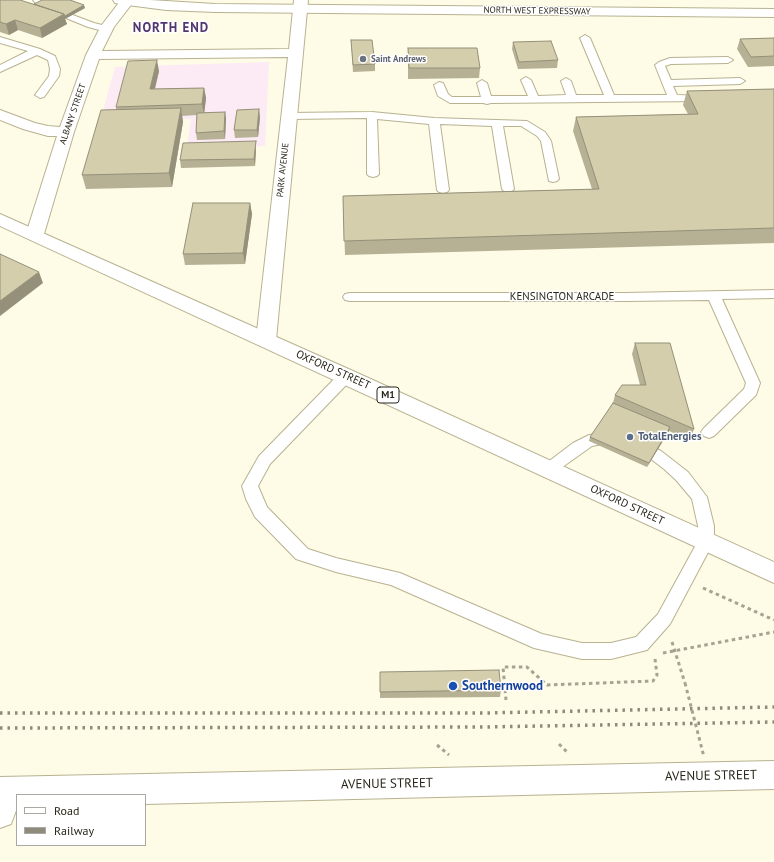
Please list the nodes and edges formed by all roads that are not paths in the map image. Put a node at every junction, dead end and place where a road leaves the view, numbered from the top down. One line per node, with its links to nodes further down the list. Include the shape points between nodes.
1 (37, 0): 5 (lane, via 42,6)
2 (123, 1): 3 (street, NORTH WEST EXPRESSWAY, via 166,6); 5 (street, ALBANY STREET)
3 (301, 4): 4 (street, NORTH WEST EXPRESSWAY); 9 (street, PARK AVENUE)
4 (774, 13)
5 (107, 29): 10 (street, ALBANY STREET)
6 (585, 38): 21 (lane)
7 (0, 40): 8 (lane)
8 (37, 51): 12 (lane); 19 (lane, via 52,58 55,68 54,76)
9 (294, 53): 10 (street); 28 (street, PARK AVENUE)
10 (93, 55): 31 (street, ALBANY STREET)
11 (728, 60): 17 (lane, via 664,63 660,65)
12 (0, 69)
13 (526, 80): 25 (lane)
14 (740, 80): 17 (lane)
15 (566, 81): 23 (lane)
16 (482, 83): 24 (lane)
17 (666, 83): 22 (lane)
18 (439, 84): 24 (lane, via 443,96 450,100)
19 (40, 95)
20 (718, 97): 22 (lane)
21 (610, 98): 22 (lane); 23 (lane)
22 (673, 98)
23 (572, 99): 25 (lane)
24 (487, 100): 25 (lane)
25 (534, 100)
26 (0, 115): 31 (street, via 48,131)
27 (372, 115): 28 (lane); 29 (lane); 32 (lane)
28 (289, 116): 41 (street, PARK AVENUE)
29 (434, 121): 30 (lane); 35 (lane)
30 (497, 123): 33 (lane, via 523,124 541,134 546,141); 34 (lane)
31 (66, 132): 37 (street, ALBANY STREET)
32 (373, 174)
33 (553, 179)
34 (508, 189)
35 (443, 190)
36 (0, 220): 37 (street, OXFORD STREET / M1)
37 (35, 234): 41 (street, OXFORD STREET / M1)
38 (774, 294): 39 (lane, KENSINGTON ARCADE)
39 (714, 296): 40 (lane, KENSINGTON ARCADE); 43 (lane, via 753,383 751,391)
40 (350, 297)
41 (266, 340): 42 (street, OXFORD STREET / M1)
42 (346, 376): 44 (street, OXFORD STREET / M1); 45 (lane, via 264,460 250,486 261,512 302,554 336,565 394,578 540,642 582,651 611,651 641,644 664,620)
43 (709, 432)
44 (549, 469): 45 (street, OXFORD STREET / M1); 45 (lane, via 578,447 600,438 625,441 643,448 670,465 699,497 706,526)
45 (706, 541): 46 (street, OXFORD STREET / M1)
46 (774, 573)
47 (774, 775): 48 (street, AVENUE STREET)
48 (146, 795)
49 (3, 800): 50 (street, AVENUE STREET)
50 (16, 800)

